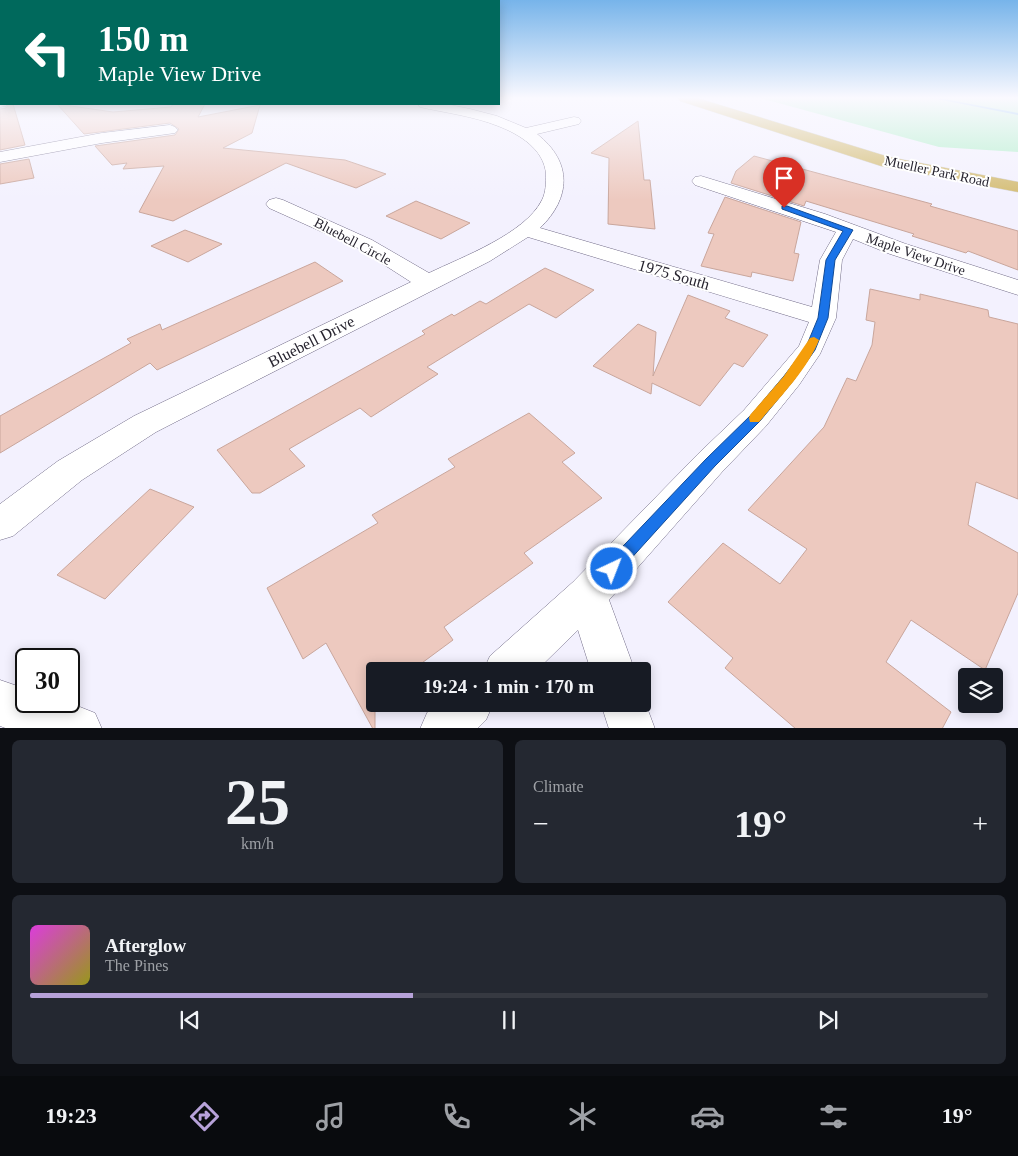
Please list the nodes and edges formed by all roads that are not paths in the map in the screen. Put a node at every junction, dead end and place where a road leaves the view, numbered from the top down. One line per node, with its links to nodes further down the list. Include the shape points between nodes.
1 (153, 132): 5 (street)
2 (529, 132): 4 (street)
3 (792, 132): 7 (main road, Mueller Park Road, via 870,157)
4 (524, 133): 9 (street, Bluebell Drive, via 549,155 556,177 551,202)
5 (0, 156)
6 (701, 181): 10 (street, Maple View Drive)
7 (1018, 187)
8 (276, 204): 11 (street, Bluebell Circle, via 365,244)
9 (525, 230): 11 (street, Bluebell Drive); 13 (street, 1975 South)
10 (848, 230): 12 (street, Maple View Drive); 13 (street, via 831,260)
11 (428, 283): 14 (street, Bluebell Drive, via 145,424 67,471)
12 (1018, 288)
13 (823, 318): 15 (street, via 811,348 789,378)
14 (0, 525)
15 (587, 596): 16 (street); 17 (street)
16 (515, 662)
17 (610, 662)
18 (0, 703): 21 (street)
19 (461, 712): 22 (street)
20 (627, 712): 23 (street)
21 (79, 728)
22 (443, 728)
23 (632, 728)

